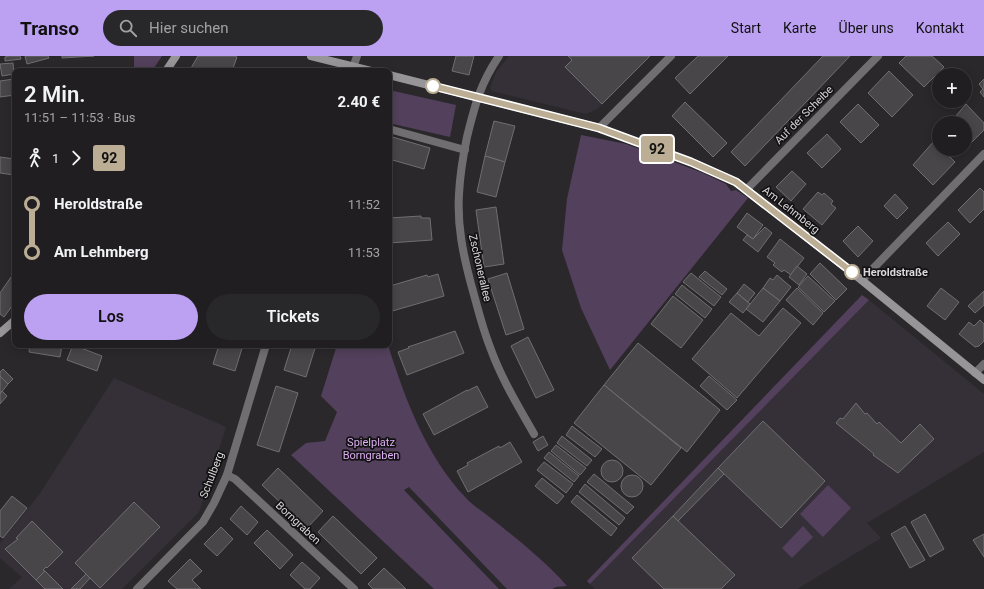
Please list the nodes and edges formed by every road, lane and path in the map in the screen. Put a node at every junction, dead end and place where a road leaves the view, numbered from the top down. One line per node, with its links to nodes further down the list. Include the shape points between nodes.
1 (176, 56): 7 (street)
2 (311, 56): 8 (street)
3 (357, 56): 9 (street)
4 (498, 56): 11 (street, Zschonerallee)
5 (671, 56): 12 (street)
6 (878, 56): 16 (street, Auf der Scheibe)
7 (168, 68)
8 (350, 68)
9 (353, 68)
10 (392, 76): 11 (street, Am Lehmberg)
11 (476, 98): 12 (street, Am Lehmberg); 14 (street, Zschonerallee)
12 (599, 128): 16 (street, Am Lehmberg, via 691,162)
13 (392, 130): 14 (street)
14 (464, 150): 24 (street, Zschonerallee, via 458,195 462,250 490,348 502,376)
15 (984, 154): 17 (street)
16 (747, 189): 17 (street, Am Lehmberg)
17 (862, 280): 22 (street, Am Lehmberg)
18 (12, 323): 19 (street)
19 (0, 333)
20 (265, 348): 25 (street, Schulberg)
21 (984, 364): 22 (street)
22 (975, 373): 23 (street, Am Lehmberg)
23 (984, 380)
24 (534, 434)
25 (226, 475): 26 (street, Borngraben, via 235,479); 27 (street, Schulberg, via 204,522)
26 (344, 586): 28 (street, Borngraben)
27 (137, 589)
28 (354, 589)

